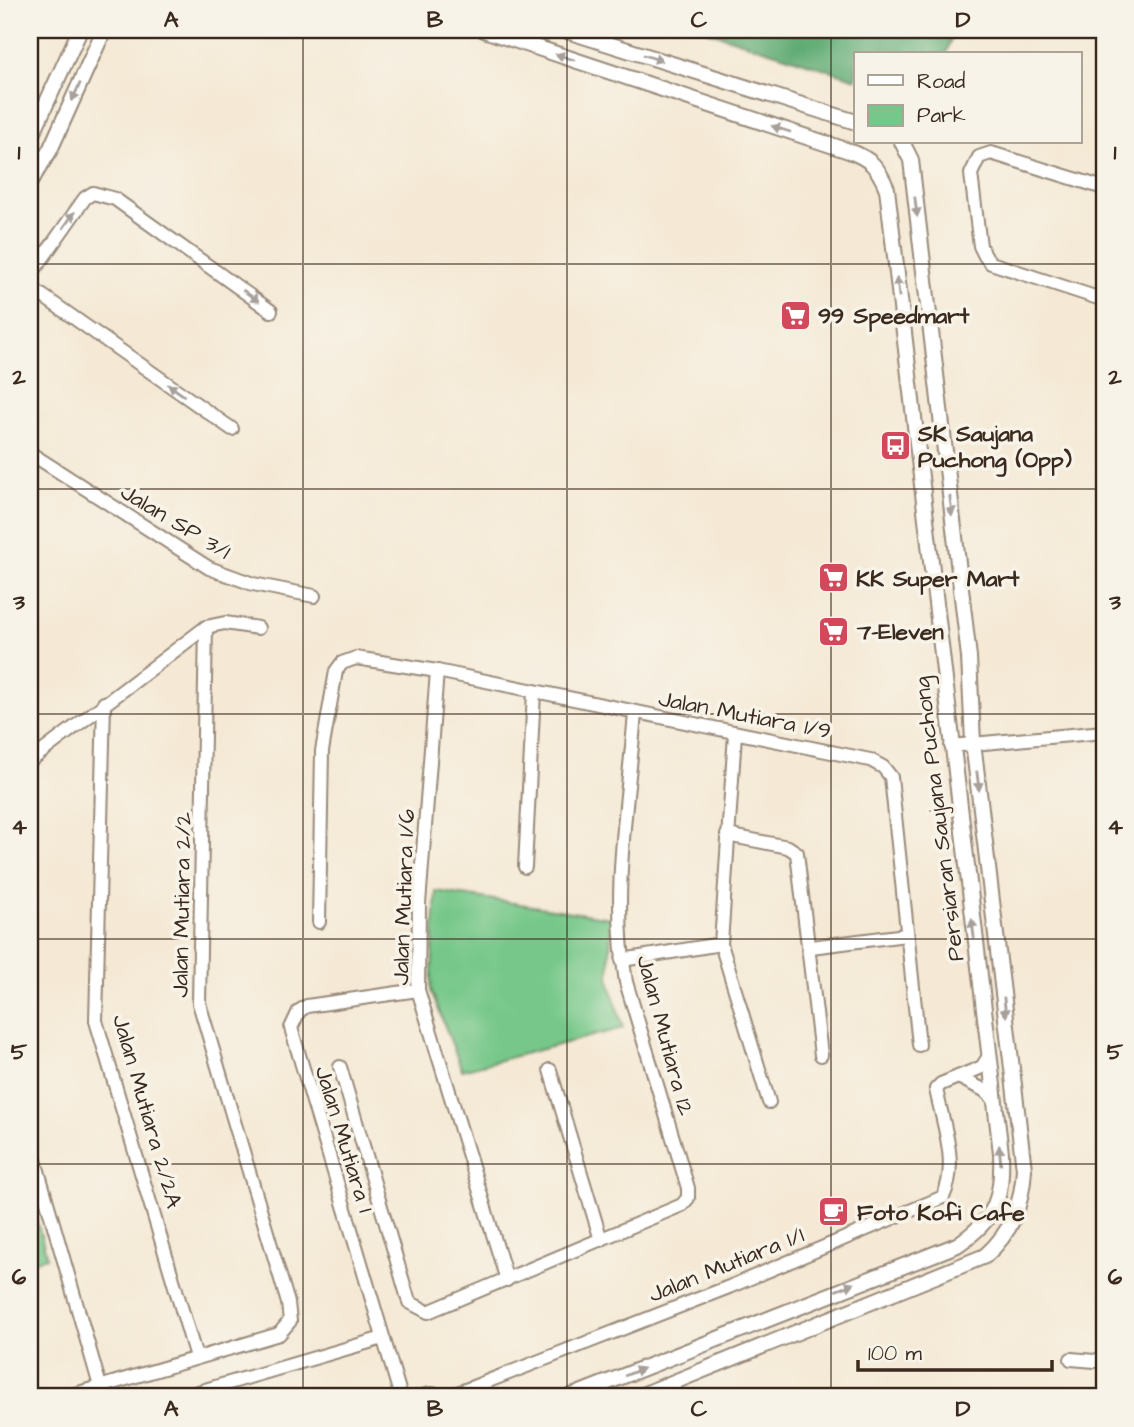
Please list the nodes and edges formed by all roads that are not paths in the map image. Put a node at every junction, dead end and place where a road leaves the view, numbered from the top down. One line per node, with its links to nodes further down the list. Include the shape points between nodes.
1 (80, 30): 7 (street)
2 (104, 30): 9 (street, one-way to 9, via 50,150)
3 (484, 30): 5 (street, Persiaran Saujana Puchong)
4 (564, 30): 6 (street, one-way to 6)
5 (504, 32): 27 (street, Persiaran Saujana Puchong, one-way to 5, via 887,189 878,168 849,151)
6 (854, 121)
7 (30, 139)
8 (903, 144): 26 (street, Persiaran Saujana Puchong, one-way to 26, via 911,160 969,657)
9 (30, 182)
10 (1104, 188): 13 (street, via 991,153 979,157 971,174 980,246 991,263)
11 (30, 276): 14 (street, one-way to 14, via 93,192 115,199)
12 (30, 287): 15 (street, one-way to 12)
13 (1104, 300)
14 (271, 310)
15 (232, 429)
16 (30, 453): 17 (street, Jalan SP 3/1, via 209,568 253,584)
17 (314, 596)
18 (206, 627): 19 (street, via 225,623); 22 (street); 50 (street, Jalan Mutiara 2/2, via 199,1003 290,1321 279,1334)
19 (258, 628)
20 (437, 671): 21 (street, Jalan Mutiara 1/9); 31 (street, Jalan Mutiara 1/9, via 356,658 342,663 332,680 323,751); 36 (street, Jalan Mutiara 1/6, via 419,904)
21 (534, 692): 23 (street, Jalan Mutiara 1/9); 30 (street)
22 (104, 703): 28 (street); 50 (street, Jalan Mutiara 2/2A, via 96,1021)
23 (635, 713): 25 (street, Jalan Mutiara 1/9); 35 (street, Jalan Mutiara 12, via 619,907)
24 (1104, 732): 26 (street)
25 (735, 734): 29 (street); 32 (street, Jalan Mutiara 1/9, via 870,760 883,767 891,777)
26 (973, 742): 27 (street); 58 (street, Persiaran Saujana Puchong, one-way to 58, via 1024,1169 1023,1196 1012,1223 1001,1242 965,1266)
27 (951, 746): 39 (street, Persiaran Saujana Puchong, one-way to 27)
28 (30, 761)
29 (727, 835): 33 (street); 34 (street, via 788,847 797,853)
30 (525, 867)
31 (319, 922)
32 (906, 935): 34 (street); 37 (street, Jalan Mutiara 1/9)
33 (721, 944): 35 (street); 44 (street)
34 (811, 947): 38 (street)
35 (622, 960): 46 (street, Jalan Mutiara 12, via 688,1198 682,1205)
36 (418, 990): 47 (street, Jalan Mutiara 1/6); 48 (street, Jalan Mutiara 1, via 307,1006 299,1011 291,1028)
37 (919, 1045)
38 (821, 1055)
39 (989, 1056): 42 (street, via 982,1067); 43 (street, Persiaran Saujana Puchong)
40 (340, 1066): 47 (street, via 409,1302 428,1312)
41 (550, 1070): 46 (street)
42 (958, 1077): 43 (street); 56 (street, Jalan Mutiara 1/1, via 936,1089 951,1164 943,1197 450,1396)
43 (994, 1099): 57 (street, Persiaran Saujana Puchong, one-way to 43, via 957,1245 979,1230 994,1210 1002,1181)
44 (769, 1102)
45 (30, 1143): 52 (street)
46 (601, 1240): 47 (street)
47 (507, 1280)
48 (383, 1338): 54 (street); 55 (street, Jalan Mutiara 1)
49 (1104, 1356): 51 (street, via 1095,1361)
50 (196, 1357): 52 (street)
51 (1071, 1359)
52 (100, 1386): 53 (street)
53 (65, 1397)
54 (181, 1397)
55 (401, 1397)
56 (418, 1397)
57 (570, 1397)
58 (637, 1397)

